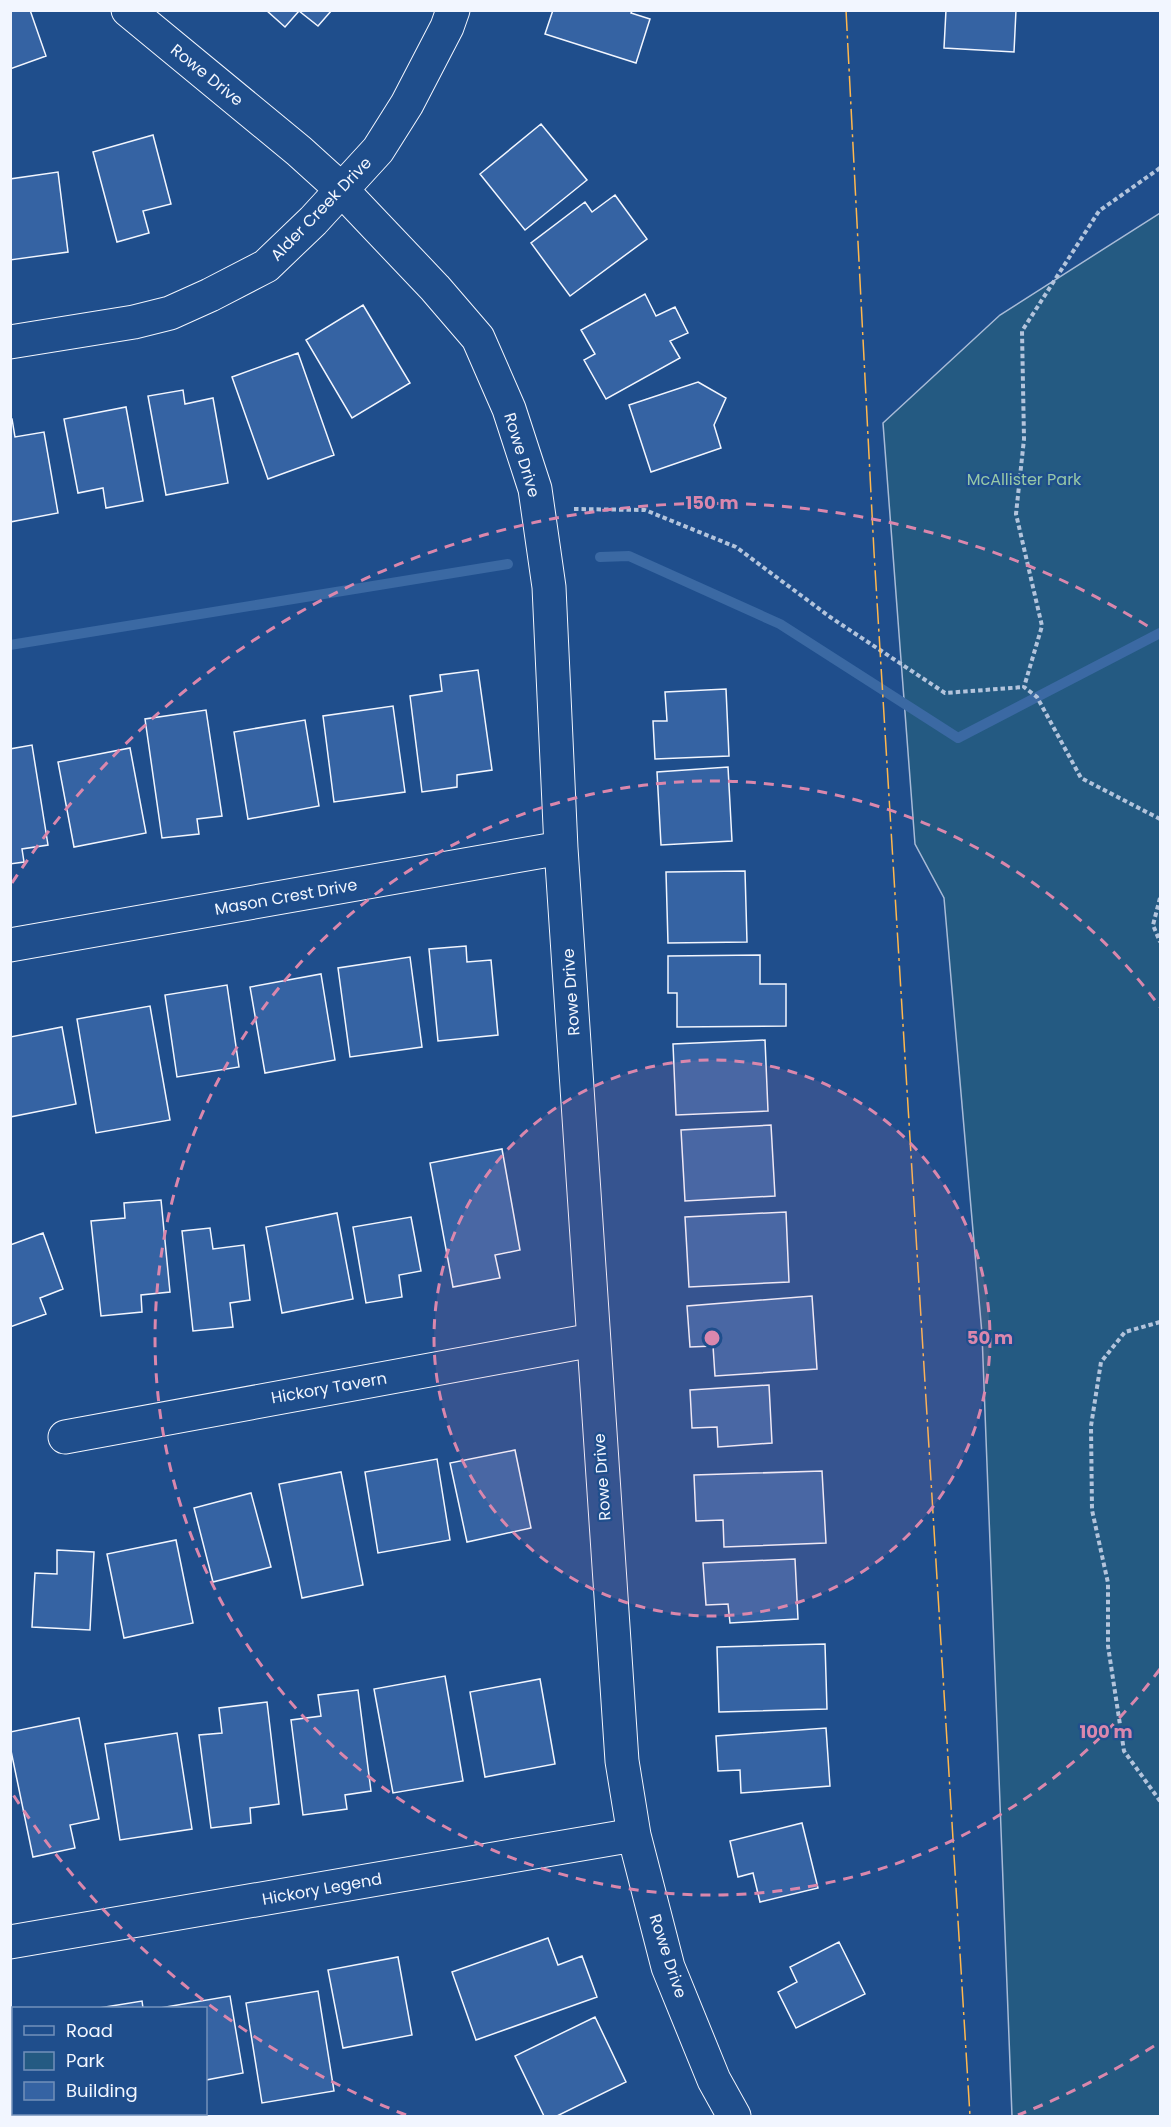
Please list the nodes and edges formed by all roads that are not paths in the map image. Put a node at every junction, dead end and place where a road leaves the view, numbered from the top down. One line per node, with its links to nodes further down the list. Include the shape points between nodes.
1 (128, 10): 3 (street, Rowe Drive)
2 (453, 10): 3 (street, Alder Creek Drive, via 407,104 378,150)
3 (341, 189): 4 (street, Alder Creek Drive, via 266,266 210,295 170,313 134,322); 5 (street, Rowe Drive, via 478,338 509,409 535,489 549,587)
4 (10, 342)
5 (561, 848): 6 (street, Mason Crest Drive); 7 (street, Rowe Drive)
6 (10, 945)
7 (593, 1340): 8 (street, Hickory Tavern); 9 (street, Rowe Drive, via 622,1761)
8 (65, 1437)
9 (634, 1835): 10 (street, Hickory Legend); 11 (street, Rowe Drive, via 668,1967 714,2080)
10 (10, 1942)
11 (734, 2116)

